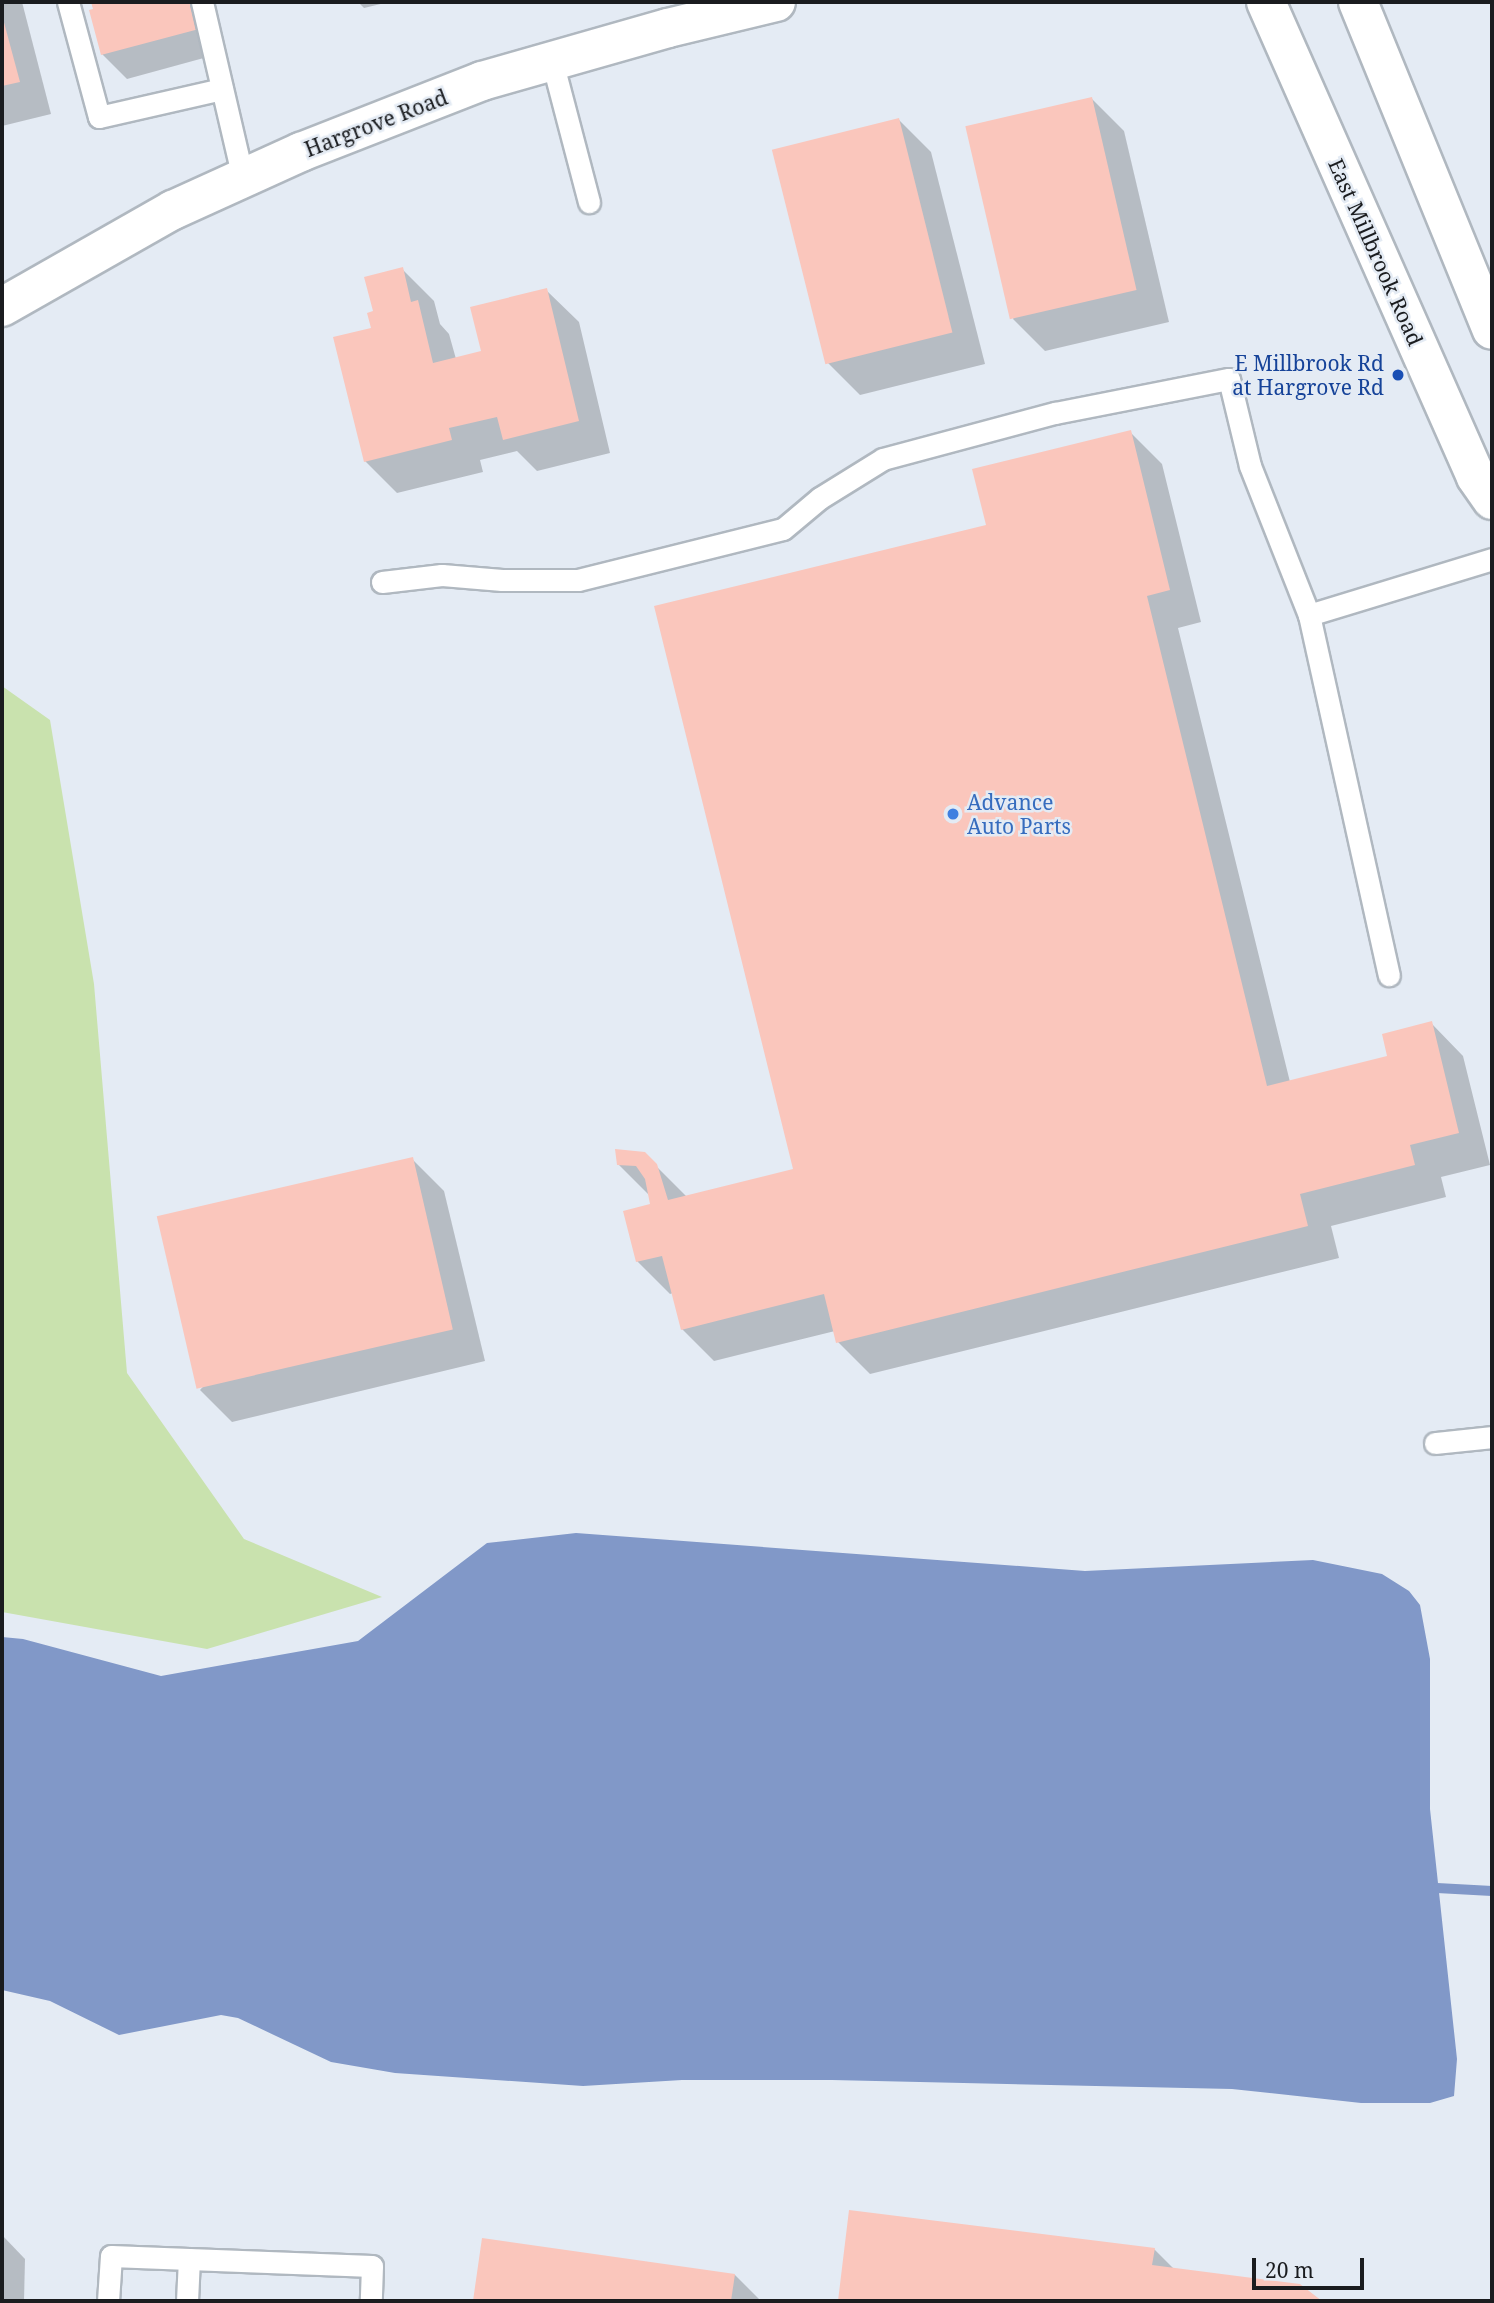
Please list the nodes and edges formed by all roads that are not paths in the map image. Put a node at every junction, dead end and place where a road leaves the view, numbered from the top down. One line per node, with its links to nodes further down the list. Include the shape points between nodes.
1 (68, 2): 7 (lane, via 99,117)
2 (202, 2): 7 (lane)
3 (776, 2): 6 (main road, Hargrove Road)
4 (1266, 2): 12 (main road, East Millbrook Road, via 1476,477)
5 (1358, 2): 11 (main road)
6 (552, 61): 8 (main road, Hargrove Road, via 482,81); 9 (lane)
7 (222, 89): 8 (lane)
8 (243, 178): 10 (main road, Hargrove Road, via 173,210)
9 (589, 202)
10 (2, 307)
11 (1492, 330)
12 (1492, 500)
13 (1492, 559): 15 (lane)
14 (382, 582): 15 (lane, via 442,575 578,580 783,528 820,498 883,459 1055,413 1229,379 1250,466)
15 (1309, 615): 16 (lane)
16 (1389, 975)
17 (1492, 1437): 18 (lane)
18 (1435, 1443)
19 (189, 2259): 20 (lane, via 111,2256); 21 (lane); 22 (lane, via 372,2266)
20 (108, 2301)
21 (187, 2301)
22 (371, 2301)

